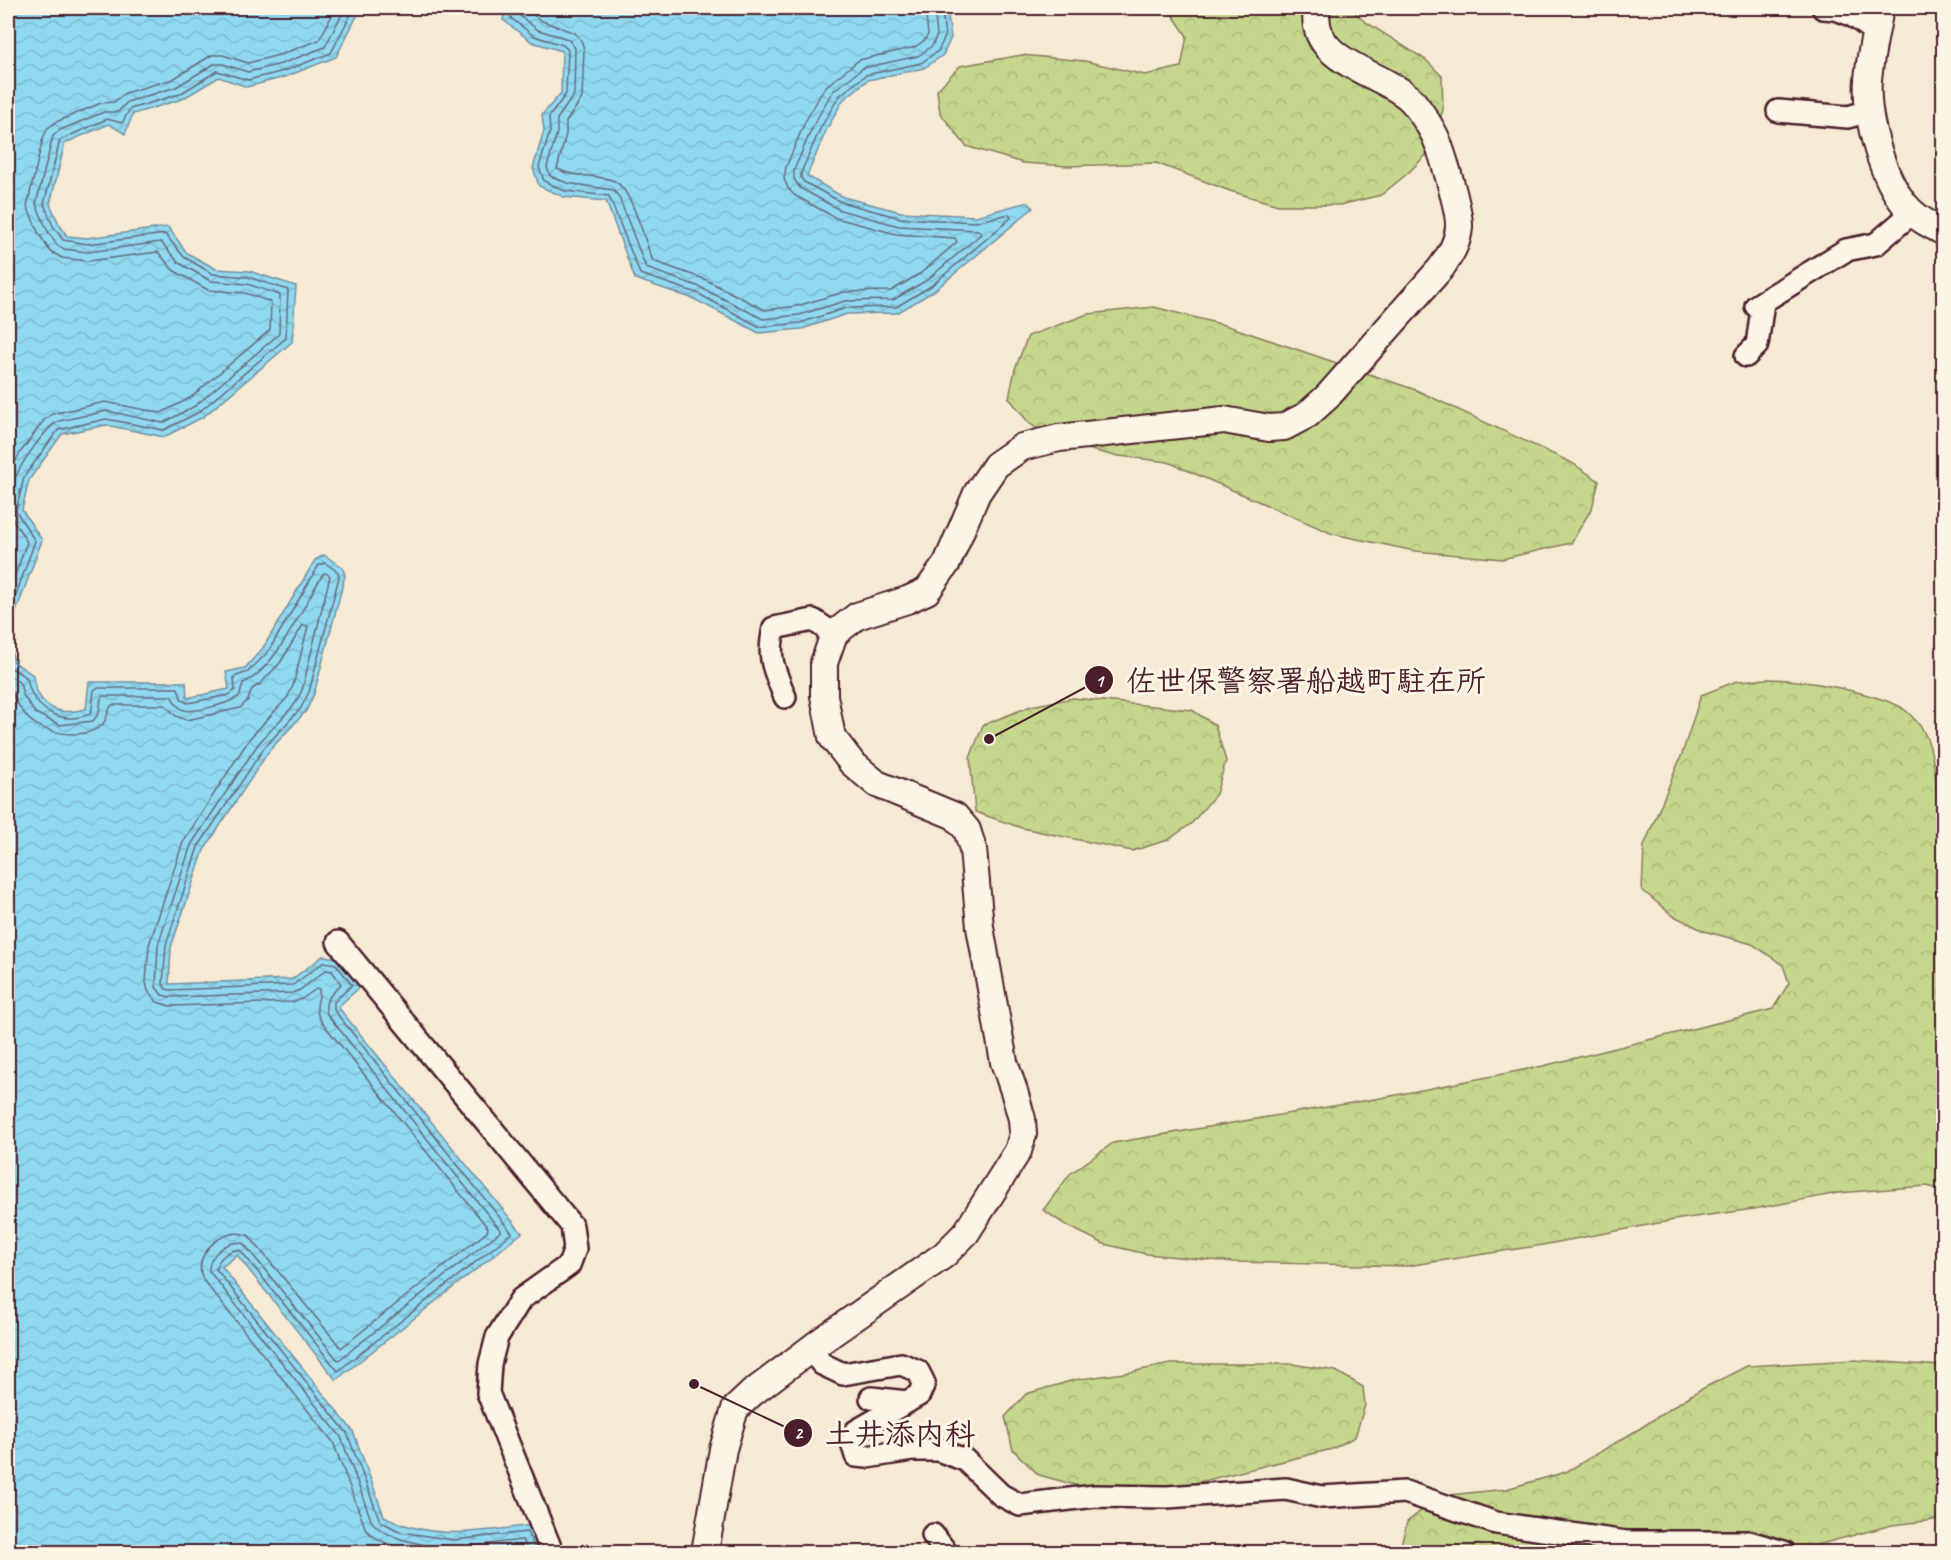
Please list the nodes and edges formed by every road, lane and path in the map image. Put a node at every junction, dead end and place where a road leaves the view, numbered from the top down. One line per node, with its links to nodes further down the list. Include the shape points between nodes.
1 (1317, 8): 10 (street, via 1315,20 1327,47 1408,97 1435,136 1460,225 1454,249 1441,268 1327,397 1307,415 1284,427 1224,420 1059,438 1022,447 996,465 977,493 947,563 927,591 857,616)
2 (1823, 8): 4 (street, via 1853,15)
3 (1880, 8): 4 (street)
4 (1876, 33): 6 (street, via 1868,81)
5 (1778, 111): 6 (street, via 1848,117)
6 (1869, 111): 7 (street, via 1887,174 1905,206)
7 (1913, 212): 8 (street); 9 (street, via 1876,244 1846,250 1760,304 1757,345)
8 (1944, 232)
9 (1746, 356)
10 (834, 634): 11 (street, via 813,620 774,628 771,663); 13 (street, via 824,663 824,696 832,737 852,763 877,784 955,816 967,830 974,849 980,927 1002,1051 1023,1134 1018,1151 966,1233 944,1255)
11 (785, 697)
12 (338, 942): 17 (street, via 572,1226 575,1249 569,1265 521,1299 497,1337 489,1374 488,1394)
13 (810, 1349): 15 (street, via 822,1364 843,1374 901,1364 918,1371 924,1383 920,1395); 18 (street, via 735,1409 723,1449)
14 (871, 1398): 15 (street)
15 (907, 1402): 20 (street, via 856,1431 852,1443 856,1456 938,1450 965,1460 1001,1495 1020,1505 1095,1496 1167,1497 1286,1489 1322,1497 1405,1492 1496,1522 1626,1542 1749,1542)
16 (933, 1535): 19 (street)
17 (552, 1552)
18 (705, 1552)
19 (946, 1552)
20 (1785, 1552)

